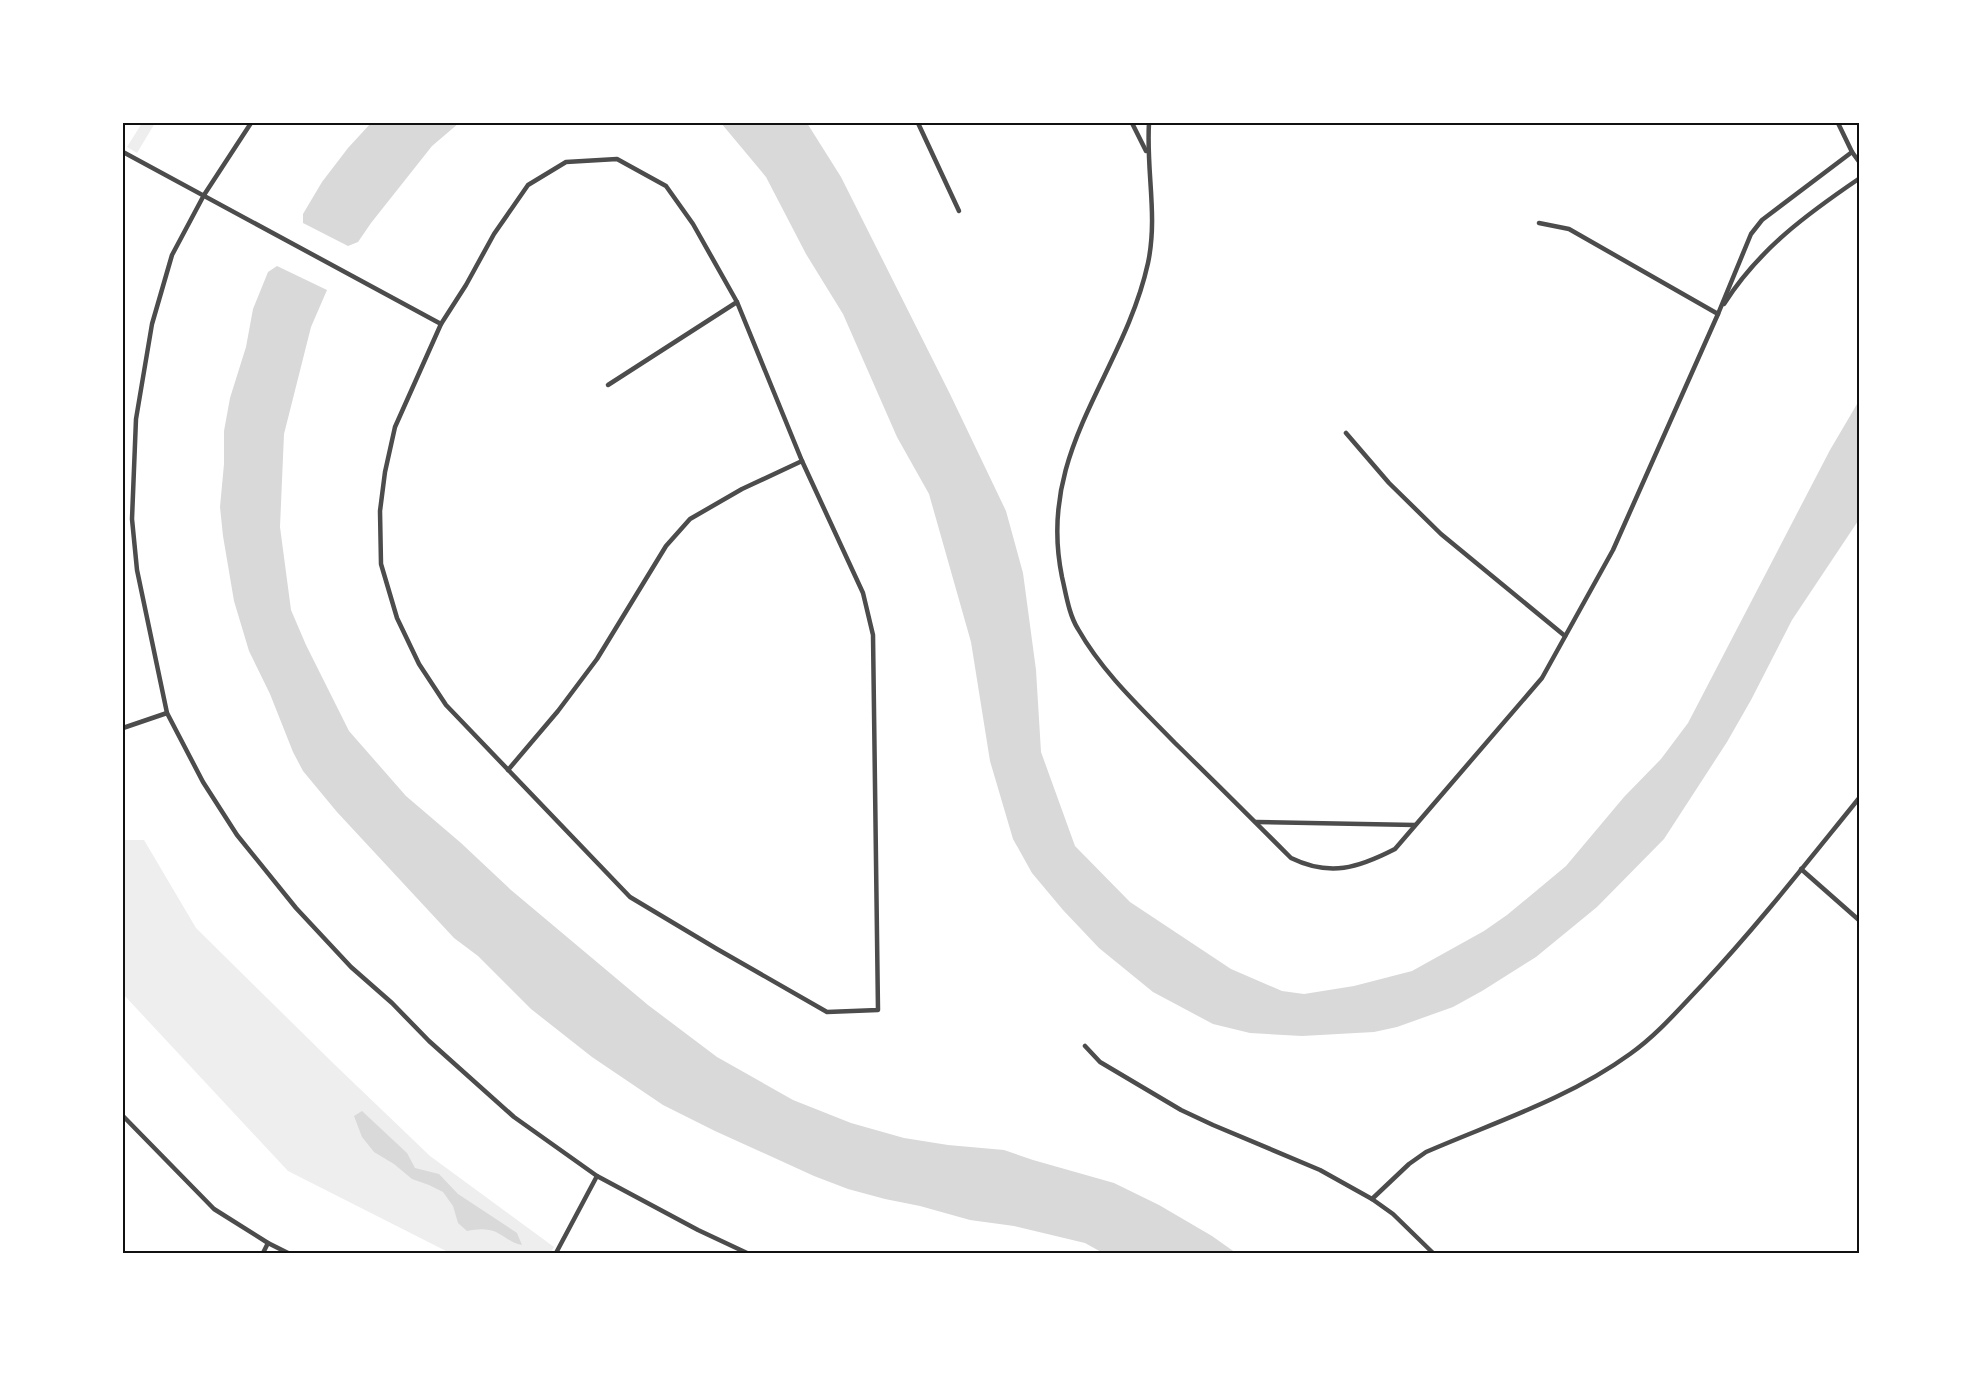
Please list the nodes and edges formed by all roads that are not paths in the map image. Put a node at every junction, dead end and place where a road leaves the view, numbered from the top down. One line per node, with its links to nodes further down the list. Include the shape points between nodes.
1 (251, 123): 11 (street)
2 (918, 123): 12 (street)
3 (1132, 123): 7 (street)
4 (1149, 123): 7 (street)
5 (1838, 123): 8 (street)
6 (123, 152): 11 (street)
7 (1147, 153): 25 (street, via 1152,212 1148,263 1139,296 1064,470 1057,528 1059,561 1076,627 1094,654 1124,692)
8 (1852, 153): 9 (street); 15 (street, via 1762,220 1750,234)
9 (1860, 163)
10 (1860, 178): 15 (street, via 1767,249 1739,281)
11 (204, 195): 16 (street); 21 (street, via 172,255 152,324 136,419 132,519 137,570)
12 (959, 211)
13 (1539, 223): 15 (street, via 1569,229)
14 (737, 303): 16 (street, via 693,224 666,186 617,159 567,162 528,185); 17 (street); 19 (street)
15 (1718, 314): 20 (street, via 1613,550)
16 (441, 324): 23 (street, via 395,427 380,511 381,564 397,618 419,664 446,705)
17 (608, 385)
18 (1346, 434): 20 (street, via 1441,534)
19 (802, 461): 23 (street, via 690,519 666,546 597,659); 23 (street, via 863,593 873,635 878,1010 827,1012 630,897)
20 (1565, 636): 26 (street, via 1542,678)
21 (167, 712): 22 (street); 31 (street, via 203,782 237,836 311,925 351,968 514,1117)
22 (123, 728)
23 (508, 770)
24 (1860, 797): 27 (street)
25 (1255, 822): 26 (street); 26 (street, via 1291,858 1326,870 1351,867 1395,849)
26 (1415, 825)
27 (1802, 869): 28 (street); 32 (street, via 1739,945 1664,1025 1632,1053 1558,1097 1426,1152)
28 (1860, 921)
29 (1085, 1046): 32 (street, via 1100,1062 1181,1110 1312,1166)
30 (123, 1116): 33 (street, via 213,1209)
31 (597, 1176): 36 (street); 37 (street)
32 (1372, 1199): 38 (street)
33 (268, 1243): 34 (street); 35 (street)
34 (263, 1253)
35 (288, 1253)
36 (556, 1253)
37 (747, 1253)
38 (1433, 1253)

